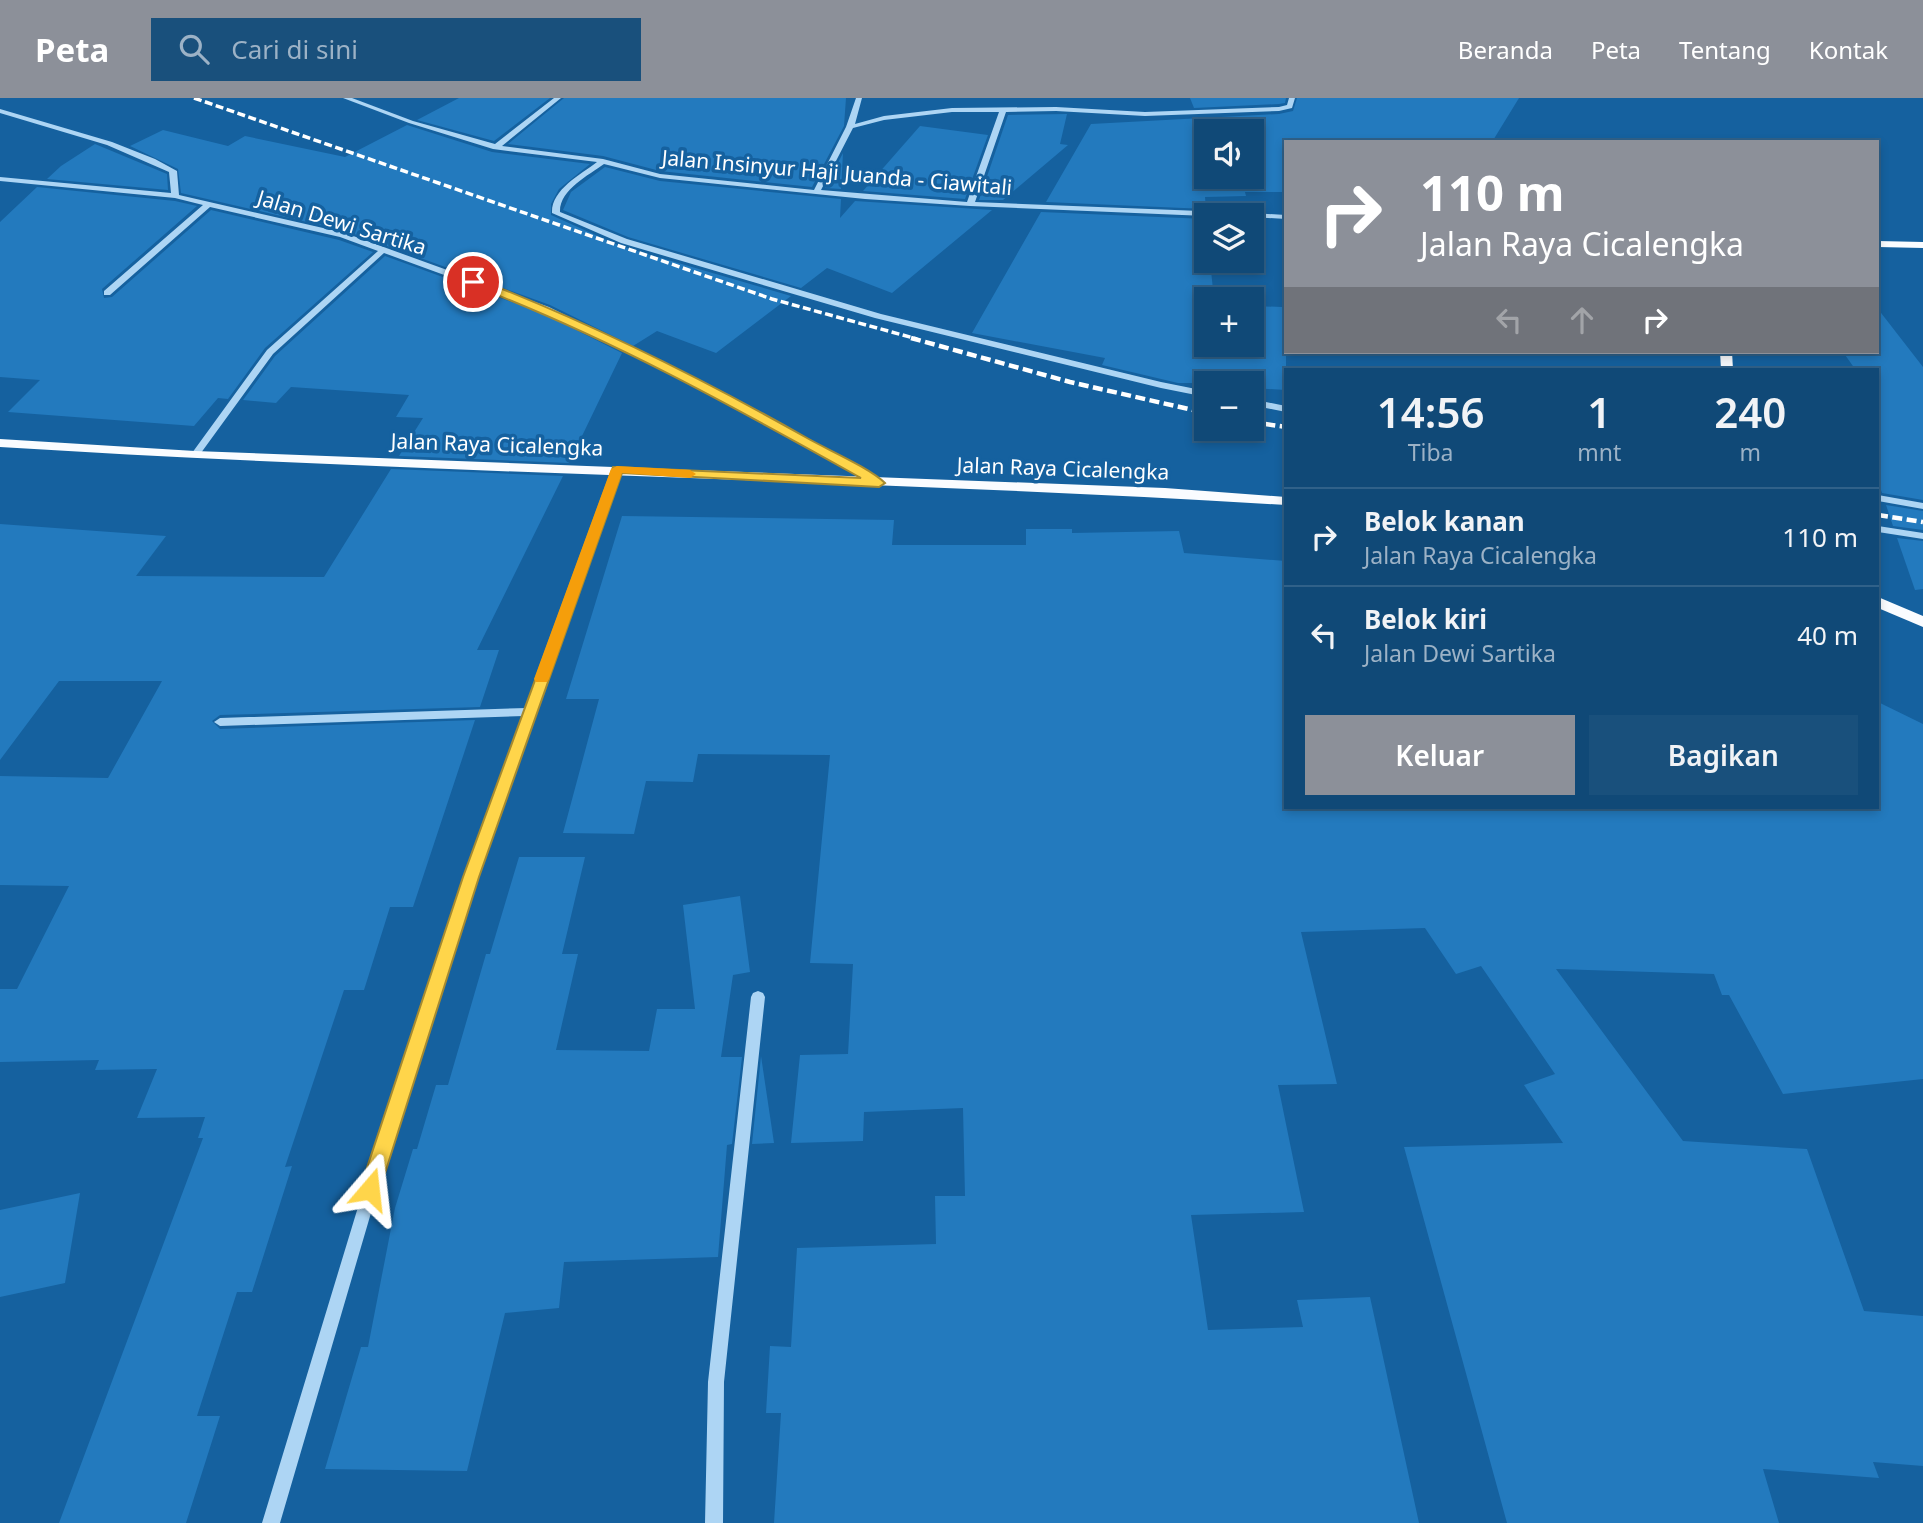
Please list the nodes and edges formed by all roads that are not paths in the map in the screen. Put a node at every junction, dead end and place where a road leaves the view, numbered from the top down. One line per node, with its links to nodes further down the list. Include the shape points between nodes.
1 (346, 98): 10 (street, Jalan Insinyur Haji Juanda - Ciawitali)
2 (558, 98): 10 (street)
3 (859, 98): 9 (street)
4 (1054, 98): 7 (street)
5 (1292, 98): 7 (street, via 1290,107 1279,109 1145,114)
6 (1003, 109): 7 (street); 9 (street, via 909,114); 16 (street)
7 (1056, 109)
8 (0, 111): 14 (street, via 153,161 173,171)
9 (850, 127): 13 (street)
10 (496, 147): 11 (street, Jalan Insinyur Haji Juanda - Ciawitali)
11 (603, 161): 13 (street, Jalan Insinyur Haji Juanda - Ciawitali, via 660,176); 24 (street, via 558,198 556,213 624,241 877,316)
12 (0, 179): 14 (street, Jalan Dewi Sartika)
13 (817, 191): 16 (street, Jalan Insinyur Haji Juanda - Ciawitali)
14 (175, 196): 15 (street, Jalan Dewi Sartika)
15 (211, 203): 22 (street, Jalan Dewi Sartika, via 342,235); 23 (street)
16 (970, 204): 17 (street, Jalan Insinyur Haji Juanda - Ciawitali)
17 (1194, 213)
18 (1264, 216): 19 (street, Jalan Insinyur Haji Juanda - Ciawitali)
19 (1284, 217)
20 (1879, 244): 21 (main road)
21 (1923, 246)
22 (383, 250): 28 (street, via 270,352); 30 (street, Jalan Dewi Sartika, via 546,309 752,412)
23 (107, 293)
24 (1194, 392)
25 (1264, 405): 26 (street)
26 (1284, 409)
27 (0, 443): 28 (main road, Jalan Raya Cicalengka)
28 (195, 455): 29 (main road, Jalan Raya Cicalengka)
29 (617, 469): 30 (main road, Jalan Raya Cicalengka); 38 (street)
30 (879, 483): 32 (main road, Jalan Raya Cicalengka, via 1165,492)
31 (1879, 499): 33 (street)
32 (1284, 501)
33 (1923, 506)
34 (1879, 528): 35 (street)
35 (1923, 536)
36 (1879, 602): 37 (main road)
37 (1923, 622)
38 (530, 712): 39 (street); 41 (street, via 386,1138)
39 (220, 722)
40 (758, 997): 42 (street, via 716,1382)
41 (271, 1523)
42 (713, 1523)

